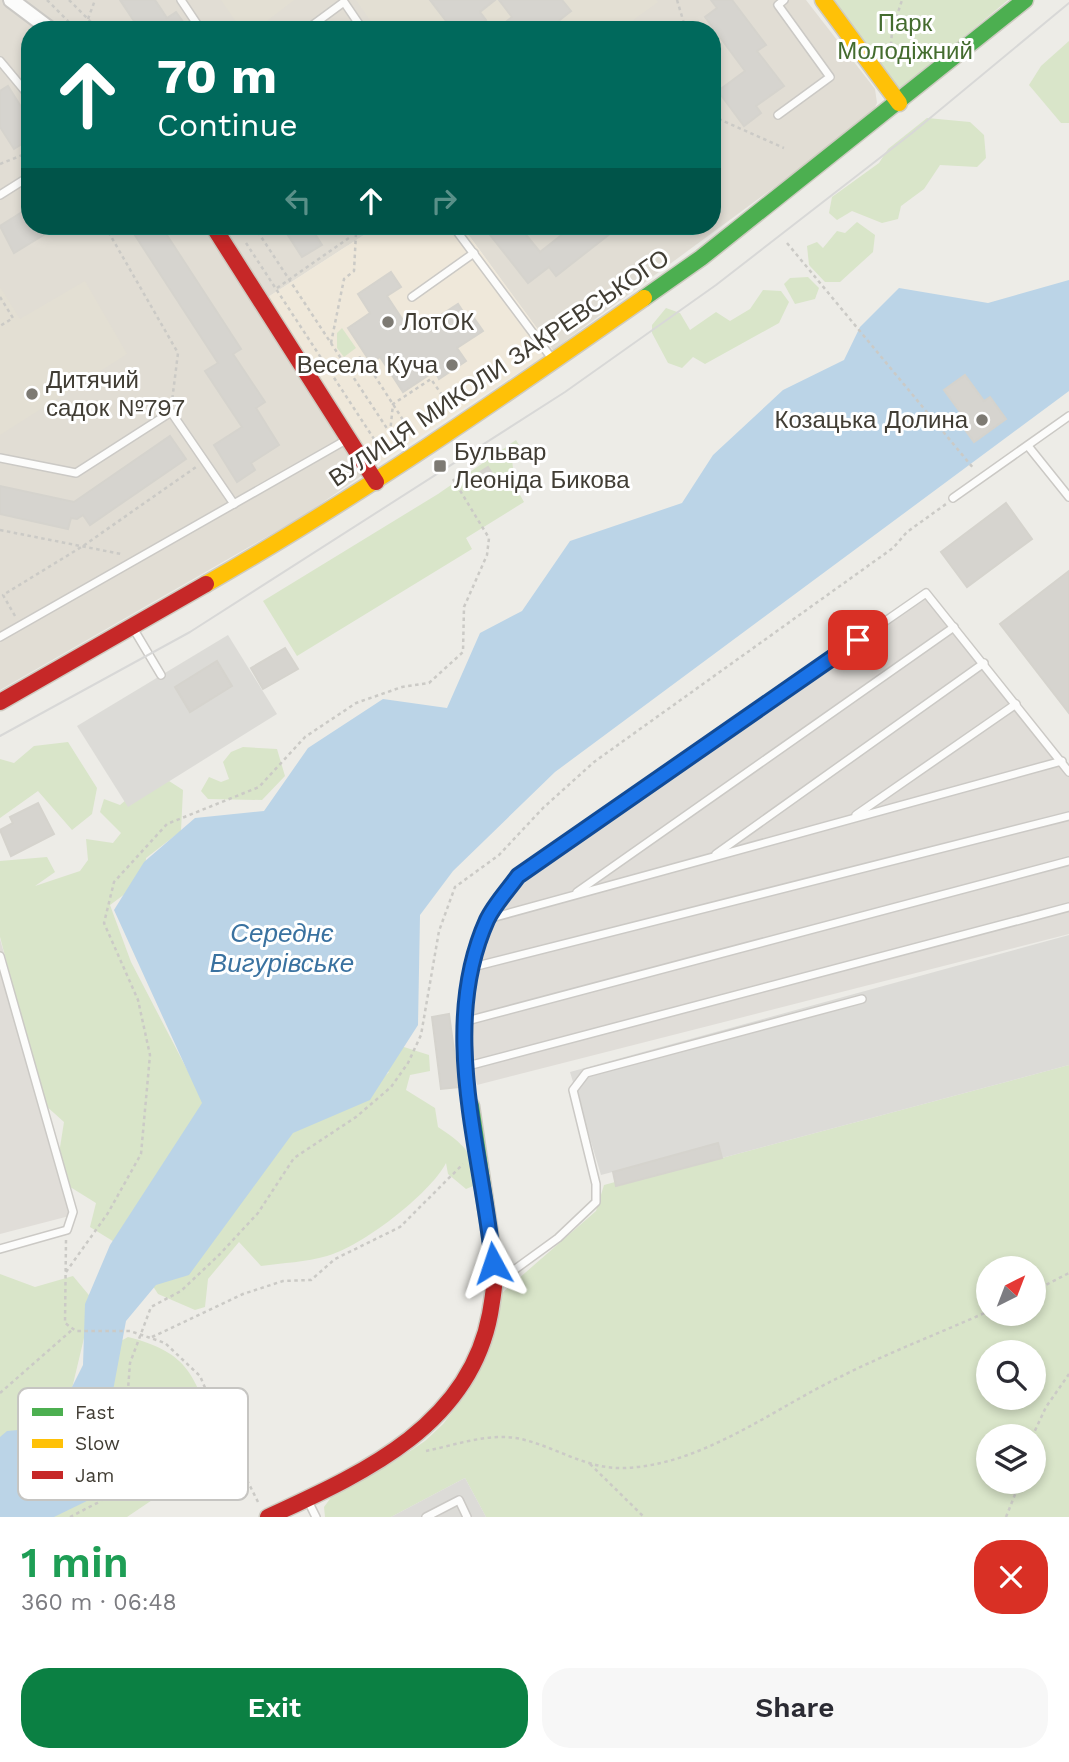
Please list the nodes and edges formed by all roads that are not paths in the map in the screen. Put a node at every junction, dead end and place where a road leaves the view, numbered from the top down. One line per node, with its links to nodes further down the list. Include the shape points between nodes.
1 (11, 0): 6 (street)
2 (181, 0): 8 (lane)
3 (785, 0): 14 (lane, via 778,5 830,77)
4 (823, 0): 13 (street)
5 (1026, 0): 13 (street, ВУЛИЦЯ МИКОЛИ ЗАКРЕВСЬКОГО)
6 (31, 6): 7 (street)
7 (44, 21)
8 (195, 21)
9 (318, 21): 10 (lane, via 344,2)
10 (357, 21)
11 (0, 61): 12 (lane)
12 (21, 86)
13 (899, 103): 21 (street, ВУЛИЦЯ МИКОЛИ ЗАКРЕВСЬКОГО, via 701,258)
14 (778, 115)
15 (21, 182): 16 (lane)
16 (0, 195)
17 (219, 235): 23 (street)
18 (460, 235): 19 (lane)
19 (474, 253): 20 (lane); 21 (lane)
20 (412, 297)
21 (553, 361): 26 (street, ВУЛИЦЯ МИКОЛИ ЗАКРЕВСЬКОГО)
22 (1069, 416): 24 (lane)
23 (347, 439): 26 (street); 29 (lane)
24 (1028, 446): 27 (lane); 28 (lane)
25 (0, 458): 29 (lane, via 76,473 171,412)
26 (376, 482): 31 (street, ВУЛИЦЯ МИКОЛИ ЗАКРЕВСЬКОГО)
27 (1069, 497)
28 (953, 498)
29 (234, 504): 32 (lane)
30 (954, 627): 33 (lane); 43 (lane); 45 (lane, via 926,593 518,876)
31 (132, 628): 34 (lane); 35 (street, ВУЛИЦЯ МИКОЛИ ЗАКРЕВСЬКОГО)
32 (0, 637)
33 (984, 663): 36 (lane); 41 (lane)
34 (161, 675)
35 (0, 702)
36 (1016, 704): 37 (lane); 40 (lane)
37 (1062, 761): 38 (lane); 40 (lane)
38 (1069, 772)
39 (1069, 816): 47 (lane)
40 (850, 820): 41 (lane)
41 (712, 857): 43 (lane)
42 (1069, 860): 49 (lane)
43 (570, 897): 45 (lane)
44 (1069, 906): 50 (lane)
45 (488, 919): 47 (lane)
46 (0, 956): 52 (lane, via 73,1212 67,1230)
47 (473, 967): 49 (lane)
48 (862, 999): 53 (lane, via 586,1073 573,1090 596,1184 596,1202 558,1238)
49 (463, 1022): 50 (lane)
50 (464, 1067): 51 (lane)
51 (471, 1107): 53 (street)
52 (0, 1249)
53 (495, 1283): 54 (street, via 487,1331 469,1376 437,1421 385,1459)
54 (307, 1499): 55 (street); 56 (lane)
55 (264, 1511)
56 (316, 1517)
57 (426, 1517): 58 (lane, via 459,1500)
58 (467, 1517)

